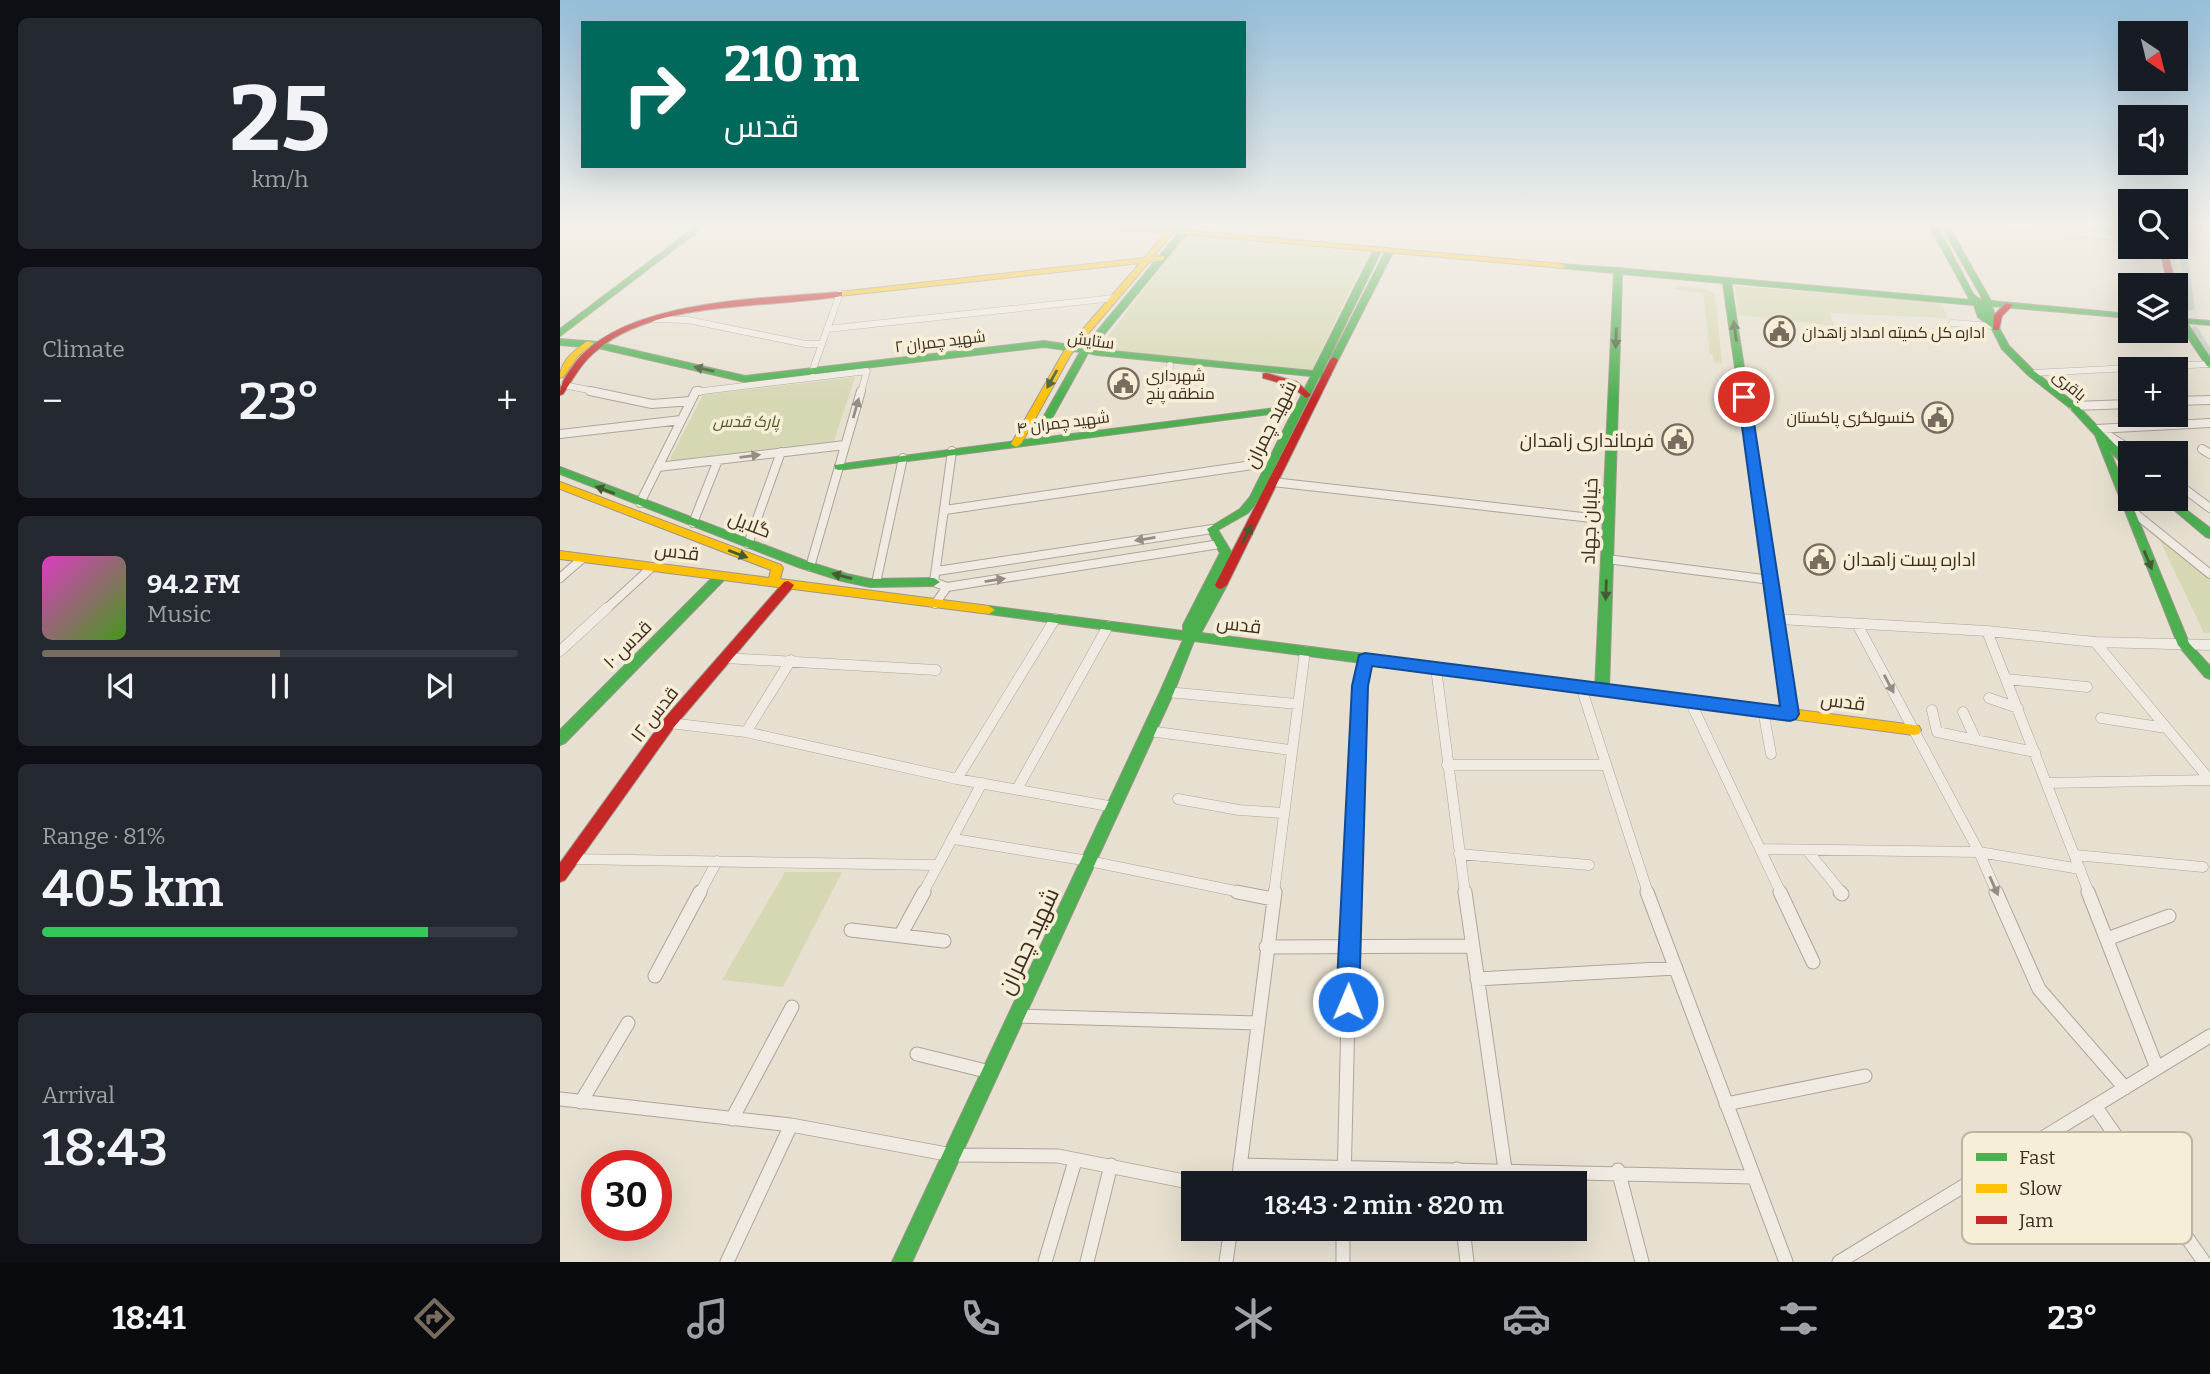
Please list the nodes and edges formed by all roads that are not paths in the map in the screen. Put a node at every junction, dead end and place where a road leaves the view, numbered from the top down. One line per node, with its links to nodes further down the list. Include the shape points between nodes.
1 (610, 284): 24 (street)
2 (625, 284): 29 (street)
3 (912, 284): 33 (street, via 681,307 649,315)
4 (926, 284): 13 (street)
5 (1128, 284): 15 (street)
6 (1137, 284): 14 (street)
7 (1367, 284): 39 (street, شهید چمران)
8 (1617, 284): 77 (street, خیابان جهاد, one-way to 77)
9 (1731, 284): 92 (street, one-way to 9)
10 (1800, 284): 16 (street)
11 (1970, 284): 16 (street)
12 (1973, 284): 16 (street)
13 (840, 293): 20 (street); 28 (street)
14 (1130, 297): 15 (street); 34 (street)
15 (1114, 298): 28 (street); 34 (street)
16 (1980, 299): 17 (street); 18 (street); 27 (street, باقری, via 1982,317)
17 (2009, 305): 19 (street); 27 (street, via 1997,315)
18 (2118, 308)
19 (2118, 315)
20 (685, 316): 32 (street); 33 (street, via 653,318)
21 (2210, 316): 22 (street)
22 (2188, 317)
23 (2188, 319): 26 (street)
24 (560, 323)
25 (1952, 323): 27 (street)
26 (2210, 323)
27 (1995, 328): 38 (street, باقری)
28 (827, 329): 32 (street)
29 (560, 333)
30 (2188, 334): 35 (street)
31 (560, 342): 33 (street, شهید چمران ۲)
32 (822, 344): 37 (street)
33 (593, 345): 37 (street, شهید چمران ۲, one-way to 33, via 746,379); 40 (street)
34 (1077, 352): 36 (street, ستایش, via 1044,350); 39 (street); 41 (street, ستایش, via 1169,371 1281,379); 52 (street); 55 (street, one-way to 55)
35 (2210, 364): 38 (street)
36 (868, 368): 37 (street, شهید چمران ۲); 43 (street, via 696,391); 54 (street, one-way to 36)
37 (812, 372)
38 (2031, 373): 46 (street, باقری)
39 (1322, 374): 41 (street, شهید چمران); 67 (street, شهید چمران)
40 (561, 384): 43 (street, via 652,404)
41 (1306, 395): 63 (street, شهید چمران)
42 (2210, 400): 44 (street)
43 (691, 401): 48 (street)
44 (2188, 401)
45 (2118, 404): 46 (street)
46 (2073, 406): 50 (street, باقری)
47 (1291, 409): 52 (street, شهید چمران ۴)
48 (681, 420): 51 (street); 64 (street)
49 (2210, 423): 50 (street)
50 (2096, 429): 53 (street, باقری); 59 (street); 69 (street)
51 (560, 434)
52 (1035, 441): 55 (street, شهید چمران ۴)
53 (2119, 441)
54 (845, 444): 58 (street); 65 (street)
55 (1016, 444): 57 (street, شهید چمران ۴)
56 (2202, 449): 60 (street)
57 (952, 451): 61 (street, شهید چمران ۴); 73 (street)
58 (781, 452): 62 (street, one-way to 58); 81 (street)
59 (2118, 453)
60 (2210, 454)
61 (903, 458): 65 (street, شهید چمران ۴); 94 (street)
62 (718, 460): 64 (street); 78 (street)
63 (1273, 462): 73 (street); 79 (street, شهید چمران, via 1244,511)
64 (658, 467): 71 (street)
65 (839, 467): 87 (street)
66 (560, 470): 71 (street, گلایل, one-way to 66)
67 (1273, 482): 77 (street); 103 (street, شهید چمران, one-way to 67, via 1200,626)
68 (560, 485): 93 (street, گلایل, one-way to 93, via 776,568)
69 (2118, 487)
70 (2188, 492): 72 (street)
71 (640, 503): 78 (street, گلایل)
72 (2210, 508)
73 (945, 510): 90 (street)
74 (2127, 511): 105 (street, one-way to 105)
75 (2131, 511): 88 (street)
76 (2181, 511): 80 (street)
77 (1609, 520): 85 (street, خیابان جهاد)
78 (693, 523): 81 (street, گلایل)
79 (1212, 529): 82 (street); 90 (street, one-way to 90)
80 (2210, 534)
81 (748, 544): 87 (street, گلایل)
82 (1220, 544): 96 (street, one-way to 82); 103 (street, شهید چمران, via 1226,553 1189,625)
83 (560, 555): 84 (street, قدس)
84 (583, 558): 86 (street, قدس); 91 (street)
85 (1607, 559): 92 (street); 118 (street, خیابان جهاد, one-way to 118)
86 (652, 567): 89 (street, قدس); 107 (street)
87 (810, 567): 94 (street, گلایل, one-way to 87)
88 (2210, 574)
89 (722, 576): 93 (street, قدس); 134 (street, قدس ۱۰)
90 (935, 577): 94 (street, گلایل); 96 (street)
91 (560, 578)
92 (1771, 580): 99 (street)
93 (773, 583): 95 (street, قدس)
94 (876, 583)
95 (788, 585): 97 (street, قدس); 109 (street, قدس ۱۲)
96 (947, 587): 97 (street)
97 (935, 604): 98 (street, قدس)
98 (1055, 619): 101 (street, قدس); 141 (street)
99 (1777, 619): 100 (street); 127 (street)
100 (1857, 624): 102 (street); 131 (street, one-way to 131)
101 (1108, 626): 103 (street, قدس); 145 (street)
102 (1987, 631): 104 (street); 115 (street)
103 (1190, 637): 108 (street, قدس); 119 (street, شهید چمران)
104 (2095, 642): 105 (street); 130 (street)
105 (2184, 645): 106 (street); 114 (street)
106 (2210, 645)
107 (560, 651)
108 (1305, 651): 110 (street, قدس); 122 (street)
109 (725, 658): 111 (street); 129 (street, قدس ۱۲)
110 (1365, 659): 112 (street, قدس); 172 (street)
111 (791, 660): 113 (street); 133 (street)
112 (1436, 668): 116 (street, قدس); 139 (street)
113 (936, 670)
114 (2210, 674)
115 (2006, 679): 117 (street); 123 (street)
116 (1581, 687): 118 (street, قدس); 140 (street)
117 (2087, 687)
118 (1602, 690): 121 (street, قدس)
119 (1167, 692): 122 (street); 132 (street, شهید چمران)
120 (1989, 698): 123 (street)
121 (1690, 701): 124 (street, قدس); 150 (street)
122 (1297, 704): 136 (street)
123 (2018, 708): 137 (street)
124 (1763, 710): 127 (street, قدس); 138 (street)
125 (1932, 710): 135 (street, via 1937,732)
126 (1963, 712): 135 (street)
127 (1790, 714): 131 (street, قدس)
128 (2101, 718): 130 (street)
129 (669, 723): 133 (street); 155 (street, قدس ۱۲)
130 (2166, 728): 142 (street)
131 (1914, 730): 152 (street)
132 (1149, 731): 136 (street); 147 (street, شهید چمران)
133 (746, 732): 141 (street)
134 (560, 739)
135 (1976, 740): 137 (street)
136 (1290, 750): 148 (street)
137 (2035, 752): 144 (street)
138 (1771, 754)
139 (1447, 765): 140 (street); 153 (street)
140 (1606, 765): 174 (street)
141 (957, 779): 143 (street)
142 (2210, 780): 144 (street)
143 (982, 783): 145 (street); 149 (street)
144 (2047, 783): 154 (street)
145 (1017, 789): 147 (street)
146 (1178, 799): 148 (street)
147 (1114, 807): 157 (street, شهید چمران)
148 (1283, 813): 164 (street)
149 (954, 839): 157 (street); 158 (street)
150 (1760, 849): 151 (street); 173 (street)
151 (1807, 850): 152 (street); 163 (street)
152 (1979, 852): 161 (street); 186 (street, one-way to 186, via 2039,989)
153 (1460, 855): 159 (street); 170 (street)
154 (2075, 855): 160 (street); 161 (street)
155 (569, 859): 156 (street); 162 (street, قدس ۱۲)
156 (717, 861): 158 (street); 175 (street)
157 (1089, 861): 164 (street); 178 (street, شهید چمران)
158 (937, 864): 167 (street)
159 (1589, 865)
160 (2203, 867)
161 (2080, 869): 168 (street)
162 (560, 875)
163 (1842, 894)
164 (1272, 899): 171 (street)
165 (2169, 916): 168 (street)
166 (851, 930): 167 (street)
167 (900, 936): 169 (street)
168 (2107, 939): 183 (street)
169 (944, 941)
170 (1472, 946): 172 (street); 176 (street)
171 (1266, 947): 172 (street); 180 (street)
172 (1349, 947): 203 (street)
173 (1813, 962)
174 (1676, 968): 176 (street); 189 (street)
175 (655, 976)
176 (1477, 979): 199 (street)
177 (792, 1007): 191 (street)
178 (1017, 1016): 180 (street); 184 (street, شهید چمران)
179 (628, 1023): 188 (street)
180 (1257, 1023): 198 (street)
181 (2210, 1035): 183 (street)
182 (917, 1054): 184 (street)
183 (2157, 1068): 186 (street)
184 (990, 1072): 195 (street, شهید چمران)
185 (1866, 1076): 189 (street)
186 (2125, 1088): 190 (street)
187 (560, 1099): 188 (street)
188 (581, 1102): 191 (street)
189 (1726, 1104): 205 (street)
190 (2095, 1106): 193 (street); 194 (street)
191 (732, 1119): 192 (street)
192 (791, 1125): 195 (street); 212 (street)
193 (2052, 1132)
194 (2113, 1132)
195 (952, 1155): 196 (street, via 1058,1156); 213 (street, شهید چمران)
196 (1075, 1161): 197 (street); 214 (street)
197 (1111, 1165): 206 (street); 215 (street)
198 (1241, 1165): 201 (street); 202 (street)
199 (1505, 1170): 200 (street); 204 (street)
200 (1618, 1170): 205 (street); 219 (street)
201 (1240, 1171)
202 (1297, 1171)
203 (1344, 1171)
204 (1497, 1171)
205 (1753, 1177): 220 (street)
206 (1181, 1180)
207 (1962, 1187): 221 (street)
208 (1229, 1241): 216 (street)
209 (1343, 1241): 217 (street)
210 (1464, 1241): 218 (street)
211 (2191, 1244): 222 (street)
212 (727, 1262)
213 (902, 1262)
214 (1045, 1262)
215 (1087, 1262)
216 (1226, 1262)
217 (1343, 1262)
218 (1466, 1262)
219 (1642, 1262)
220 (1786, 1262)
221 (1839, 1262)
222 (2204, 1262)

